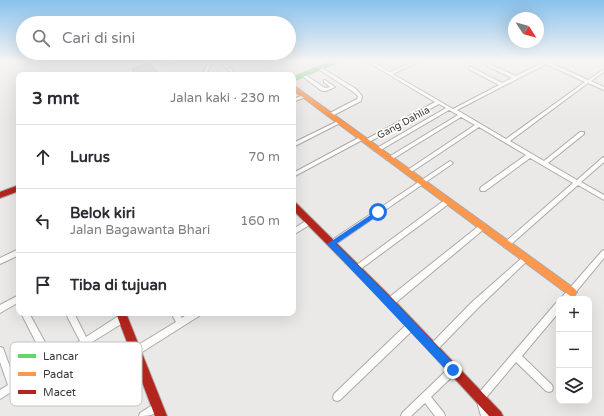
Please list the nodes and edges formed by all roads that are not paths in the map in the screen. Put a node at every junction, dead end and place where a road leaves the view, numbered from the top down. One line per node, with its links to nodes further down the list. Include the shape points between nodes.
1 (311, 80): 7 (street, via 324,90 333,87)
2 (339, 80): 16 (street, via 354,90 360,96 359,100)
3 (401, 80): 14 (street)
4 (493, 80): 9 (street)
5 (511, 80): 9 (street)
6 (585, 80): 8 (street)
7 (325, 81)
8 (588, 82): 11 (street); 22 (street)
9 (502, 85): 15 (street)
10 (296, 89): 12 (street)
11 (604, 89)
12 (306, 96): 13 (street); 16 (street)
13 (296, 100)
14 (439, 102): 15 (street); 21 (street, Gang Dahlia)
15 (452, 109): 17 (street); 24 (street)
16 (330, 115): 18 (street)
17 (461, 115): 19 (street); 26 (street)
18 (340, 122): 21 (street); 23 (street)
19 (479, 125): 22 (street); 30 (street)
20 (582, 133): 29 (street)
21 (364, 140): 24 (street); 31 (street, Gang Dahlia)
22 (507, 141): 25 (street)
23 (296, 144)
24 (377, 150): 26 (street)
25 (530, 155): 29 (street); 35 (street)
26 (389, 159): 30 (street)
27 (604, 159): 32 (street)
28 (450, 162): 33 (street)
29 (545, 163): 32 (street)
30 (408, 172): 33 (street)
31 (296, 174)
32 (577, 182): 37 (street); 44 (street)
33 (422, 183): 38 (street); 43 (street)
34 (16, 189): 36 (street)
35 (483, 189)
36 (0, 195)
37 (604, 198)
38 (448, 202): 41 (street); 49 (street)
39 (296, 208): 40 (street)
40 (309, 222): 42 (street); 43 (street)
41 (482, 227): 44 (street); 53 (street)
42 (296, 230)
43 (331, 244): 49 (street)
44 (506, 245): 47 (street)
45 (16, 253): 48 (street)
46 (604, 253): 50 (street)
47 (525, 259): 50 (street); 68 (street)
48 (0, 261)
49 (356, 269): 53 (street)
50 (572, 292): 51 (street)
51 (568, 296)
52 (16, 300): 54 (street)
53 (390, 302): 63 (street)
54 (0, 309)
55 (556, 309): 70 (street)
56 (27, 316): 65 (street)
57 (72, 316): 64 (street)
58 (121, 316): 64 (street)
59 (122, 316): 66 (street)
60 (177, 316): 62 (street)
61 (191, 316): 62 (street)
62 (180, 322): 67 (street)
63 (412, 325): 68 (street); 77 (street)
64 (84, 341)
65 (40, 342)
66 (133, 342)
67 (142, 346)
68 (433, 348): 72 (street)
69 (0, 351): 73 (street)
70 (516, 356): 74 (street); 79 (street)
71 (142, 366): 80 (street)
72 (453, 370): 78 (street); 79 (street)
73 (10, 379)
74 (549, 388)
75 (10, 389): 76 (street)
76 (0, 395)
77 (337, 397)
78 (426, 397): 83 (street); 84 (street)
79 (480, 398): 85 (street); 86 (street)
80 (157, 406): 81 (street); 82 (street)
81 (143, 416)
82 (161, 416)
83 (405, 416)
84 (441, 416)
85 (485, 416)
86 (497, 416)

